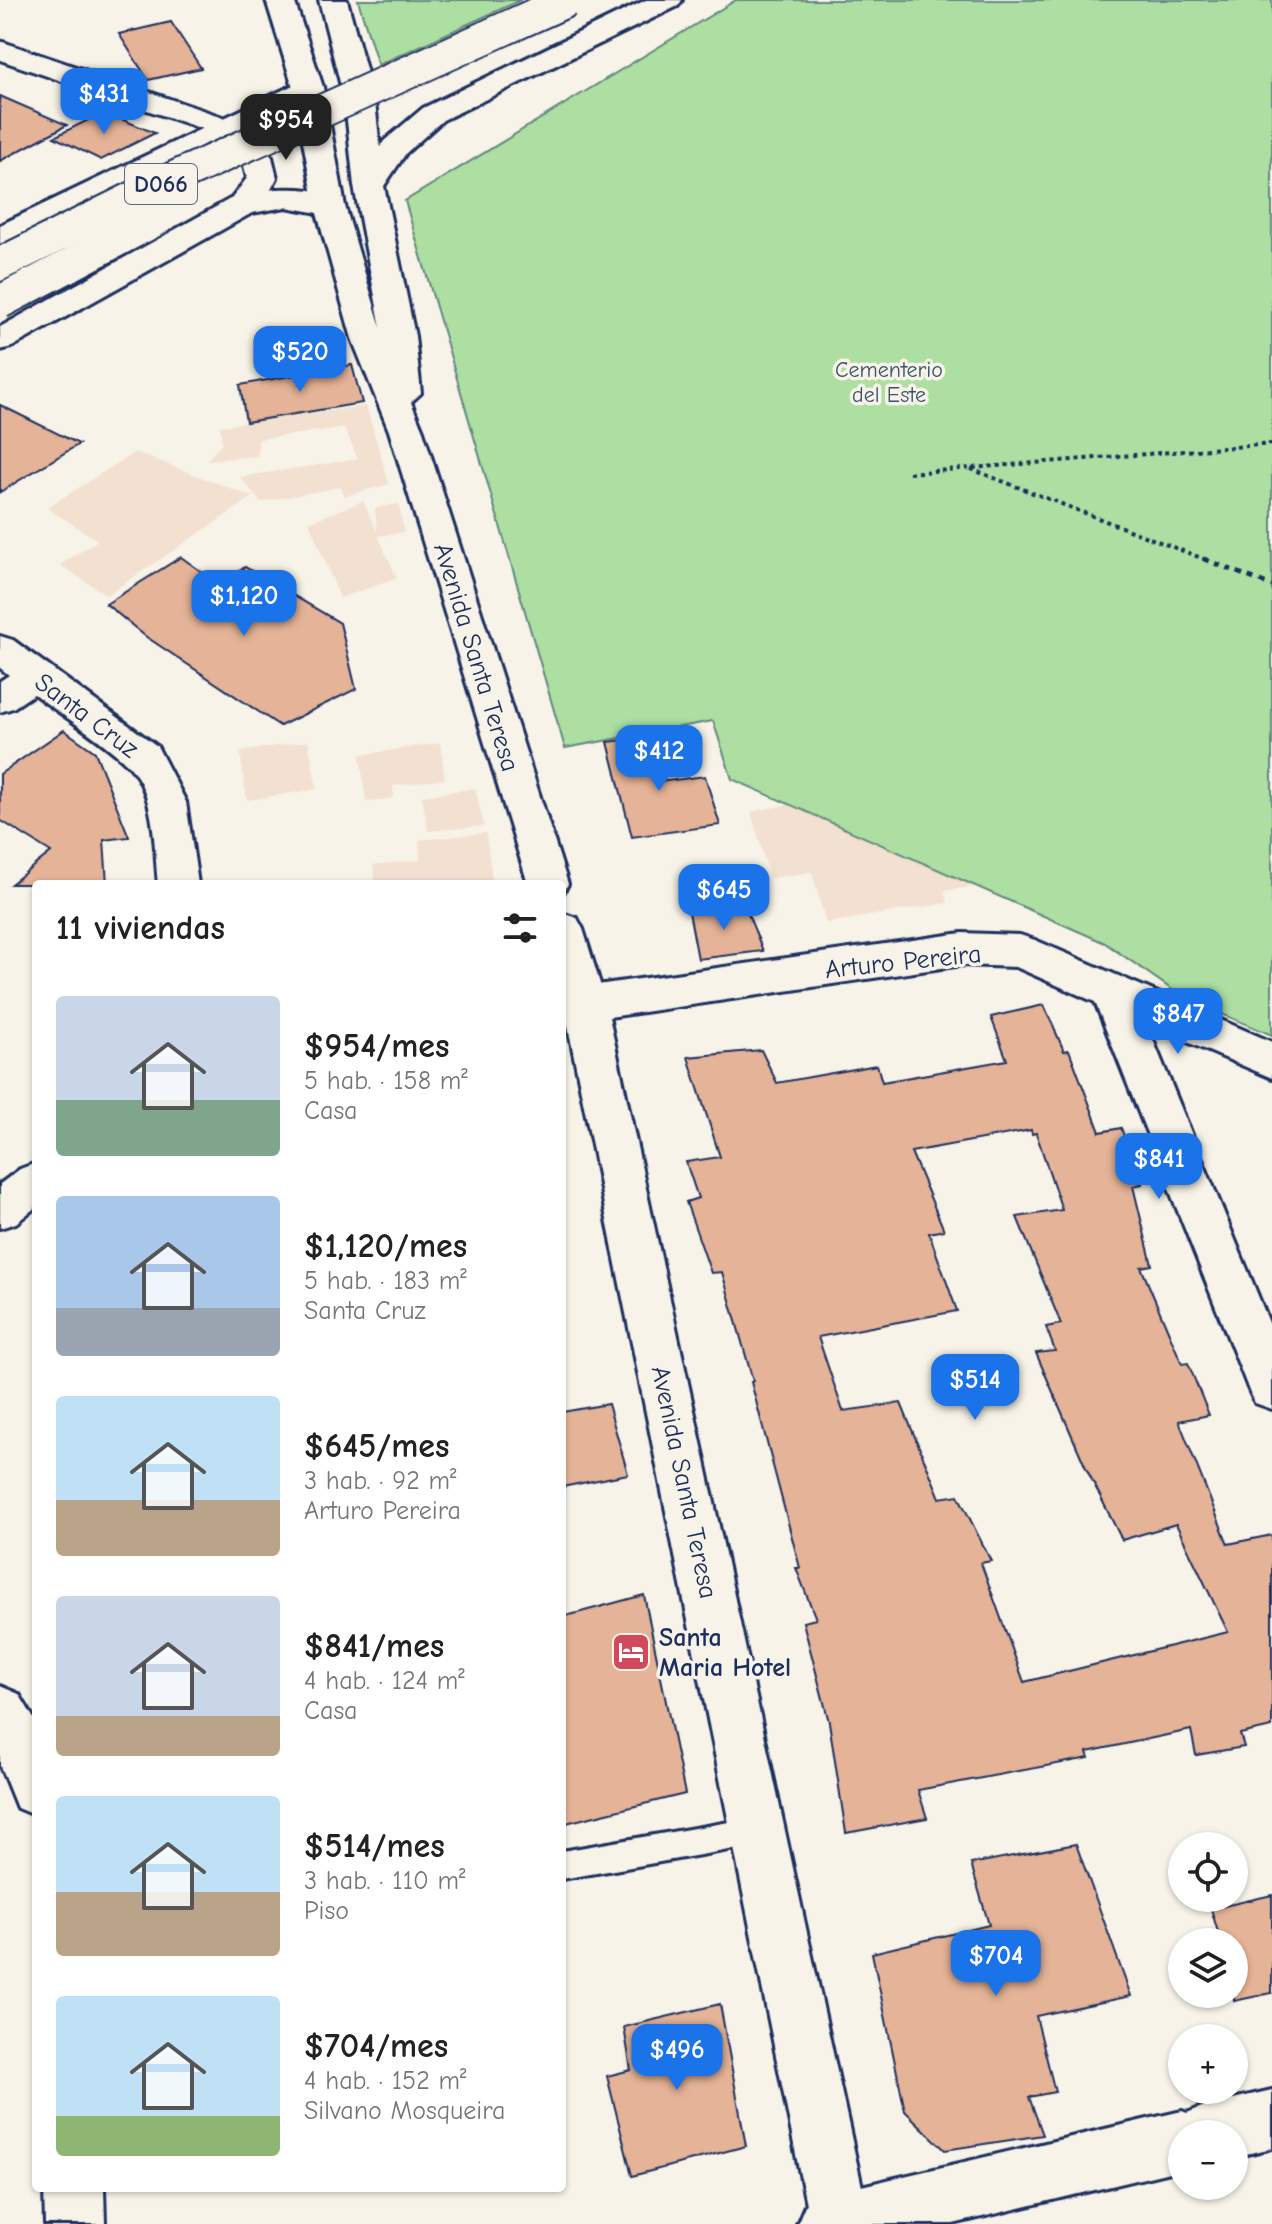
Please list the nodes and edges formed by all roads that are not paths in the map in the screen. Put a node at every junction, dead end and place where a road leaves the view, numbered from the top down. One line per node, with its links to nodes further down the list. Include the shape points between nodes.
1 (280, 0): 7 (main road, Avenida Santa Teresa)
2 (333, 0): 11 (main road, Avenida Santa Teresa, via 360,102)
3 (568, 0): 15 (main road, D066, bridge, via 176,177)
4 (624, 0): 16 (main road, D066, bridge, via 207,193)
5 (668, 0): 11 (main road, via 433,114 395,147)
6 (6, 57): 8 (main road)
7 (308, 87): 9 (main road); 13 (main road, Avenida Santa Teresa)
8 (161, 107): 9 (main road); 10 (main road, via 169,139)
9 (231, 128): 10 (main road); 12 (main road, via 257,157 262,178)
10 (167, 156): 14 (main road)
11 (369, 186): 18 (main road, Avenida Santa Teresa, via 399,336)
12 (241, 206): 13 (main road, via 294,197); 17 (main road)
13 (330, 206): 18 (main road, Avenida Santa Teresa, via 368,339)
14 (0, 237)
15 (0, 264)
16 (0, 302)
17 (0, 340)
18 (406, 431): 23 (main road, Avenida Santa Teresa)
19 (0, 649): 20 (main road, Santa Cruz)
20 (34, 676): 21 (main road); 22 (main road, Santa Cruz, via 143,756 157,775 169,803)
21 (0, 699)
22 (178, 880)
23 (547, 880)
24 (566, 954): 26 (main road, Avenida Santa Teresa)
25 (1111, 989): 26 (main road, Arturo Pereira, via 1020,951 962,949); 27 (main road, Arturo Pereira); 30 (main road)
26 (574, 1005): 33 (main road, Avenida Santa Teresa)
27 (1272, 1061)
28 (32, 1185): 29 (main road)
29 (0, 1209)
30 (1272, 1388)
31 (0, 1712): 32 (main road)
32 (32, 1779)
33 (758, 1831): 34 (lane); 39 (main road, Avenida Santa Teresa)
34 (566, 1864)
35 (1272, 2119): 36 (main road)
36 (1248, 2125)
37 (1168, 2143): 39 (main road)
38 (74, 2192): 40 (main road)
39 (836, 2223)
40 (75, 2224)

